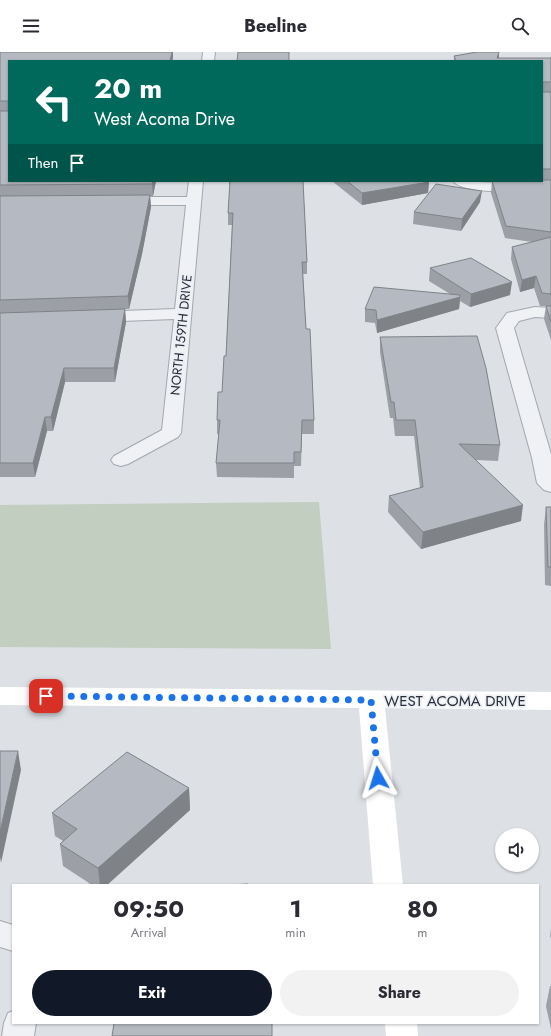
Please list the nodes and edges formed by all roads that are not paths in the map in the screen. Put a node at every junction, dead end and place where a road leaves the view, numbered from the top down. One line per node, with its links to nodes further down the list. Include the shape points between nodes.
1 (196, 182): 4 (street, NORTH 159TH DRIVE)
2 (462, 182): 3 (street, via 489,187)
3 (551, 186)
4 (194, 200): 5 (street); 7 (street, NORTH 159TH DRIVE)
5 (109, 201)
6 (551, 312): 10 (street, via 535,312 513,317 505,328 547,483)
7 (183, 314): 8 (street); 9 (street, NORTH 159TH DRIVE, via 171,433)
8 (79, 317)
9 (121, 460)
10 (551, 486)
11 (0, 696): 12 (street, WEST ACOMA DRIVE)
12 (371, 700): 13 (street, WEST ACOMA DRIVE); 14 (street)
13 (551, 701)
14 (388, 884)
15 (0, 934): 16 (street)
16 (12, 938)
17 (20, 1024): 19 (street)
18 (401, 1024): 20 (street)
19 (18, 1036)
20 (402, 1036)

